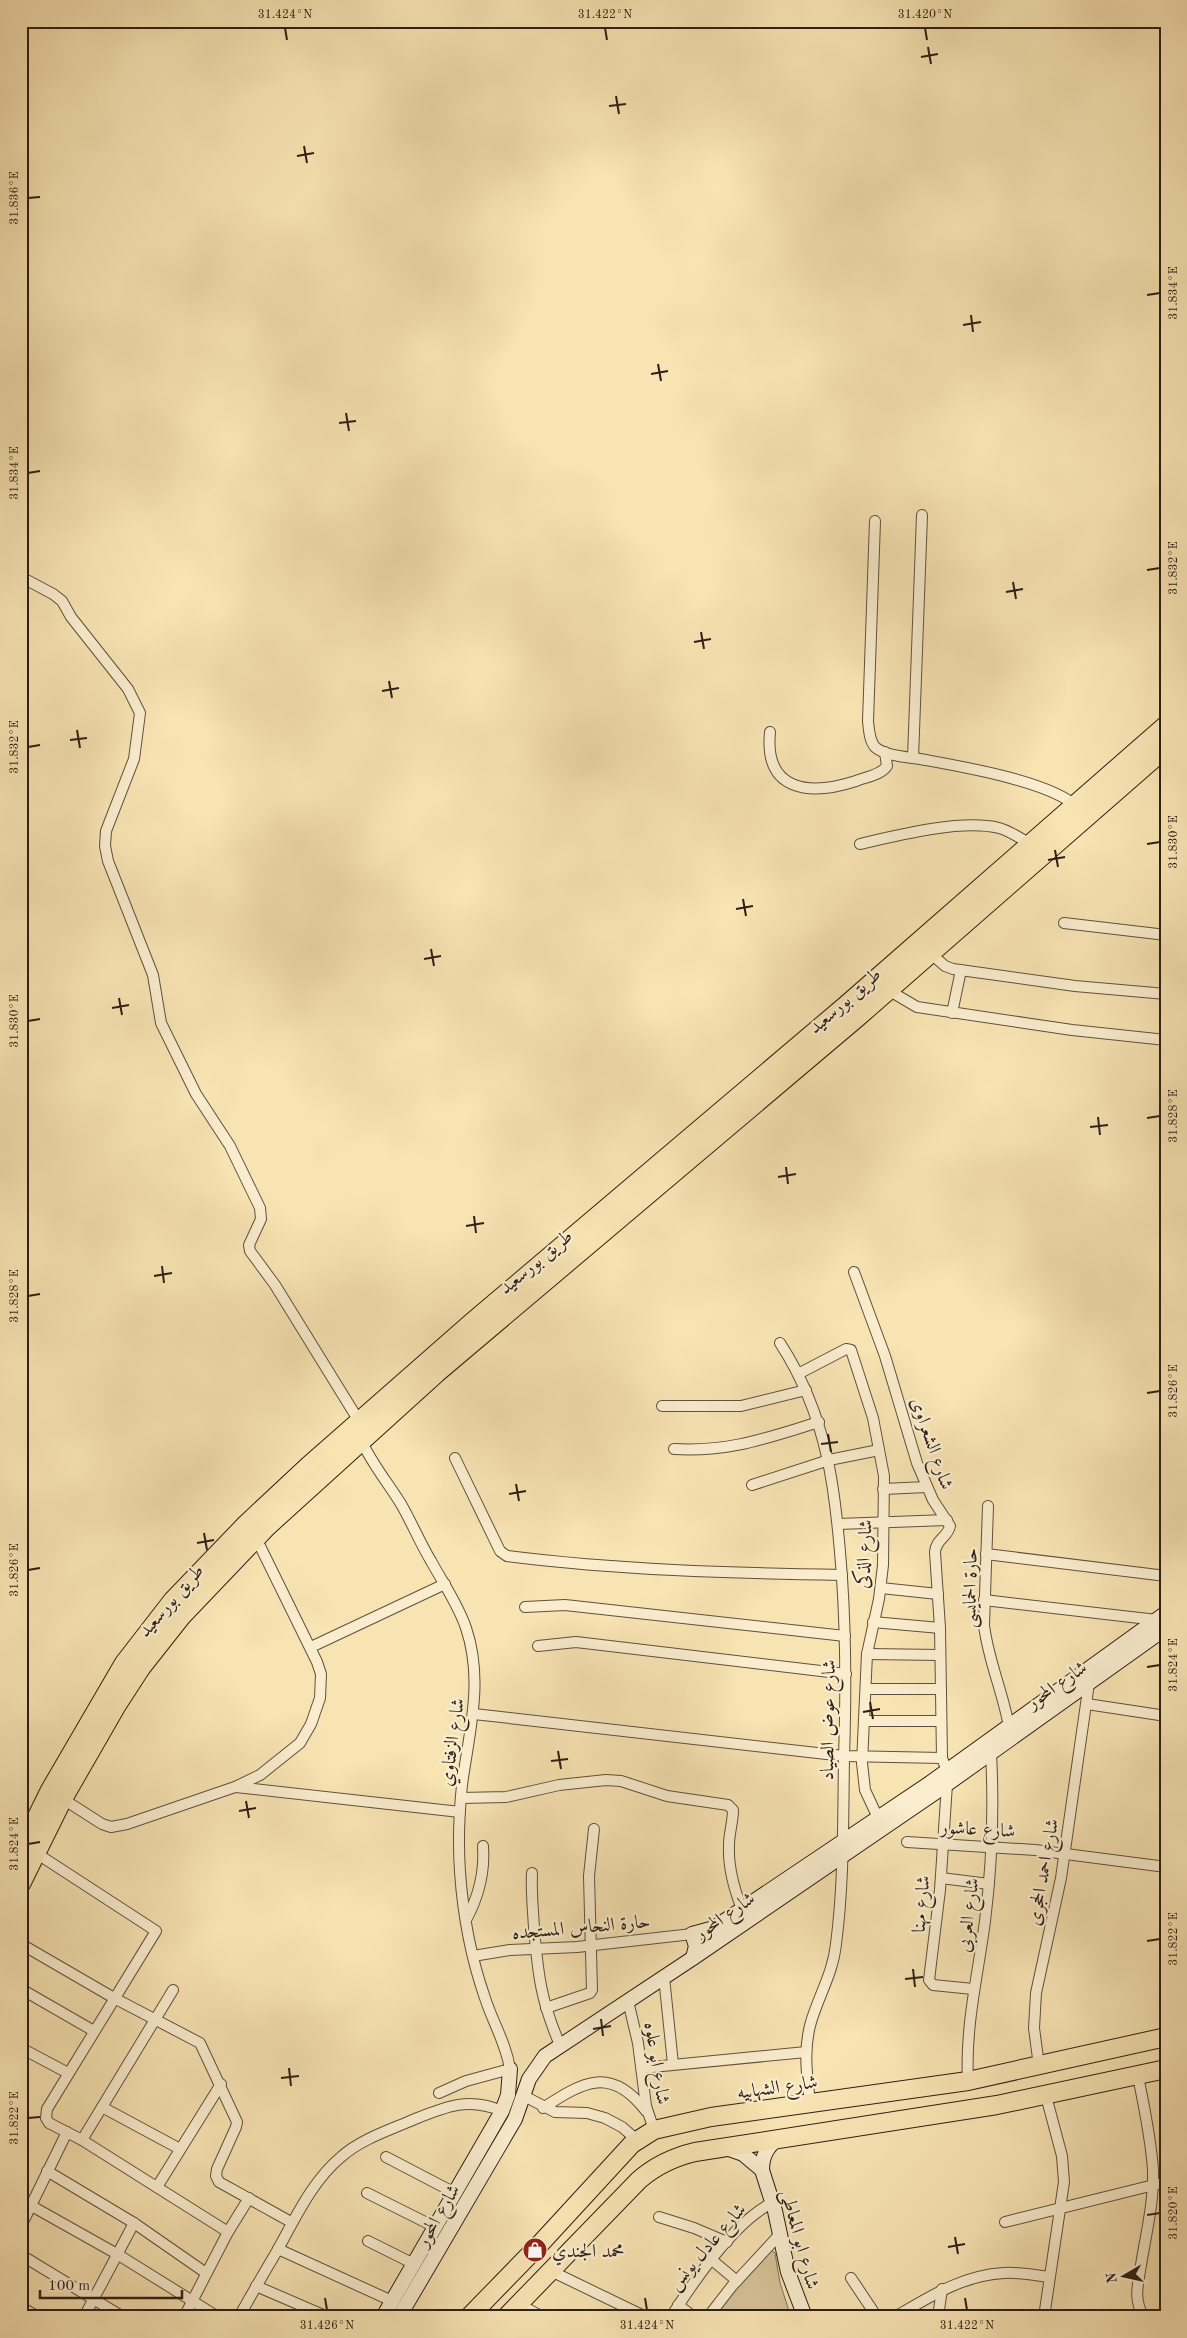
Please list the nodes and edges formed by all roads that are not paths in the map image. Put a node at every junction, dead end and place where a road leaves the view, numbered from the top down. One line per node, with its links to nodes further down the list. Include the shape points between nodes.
1 (922, 515): 8 (street)
2 (875, 521): 7 (street, via 868,721 871,740)
3 (21, 577): 26 (street, via 62,602 128,689 140,713 134,759 106,831 108,861 152,976 161,1023 196,1094 230,1146 260,1208 261,1219 249,1245 250,1251 275,1285)
4 (1166, 725): 9 (highway, طريق بورسعيد)
5 (770, 732): 7 (street, via 771,761 776,773 790,785 827,788 878,773 887,766)
6 (1166, 748): 9 (highway, طريق بورسعيد)
7 (885, 752): 8 (street)
8 (913, 758): 9 (street, via 987,772 1055,792)
9 (1080, 811): 11 (highway, طريق بورسعيد); 14 (highway, طريق بورسعيد)
10 (860, 844): 11 (street, via 935,829 988,827 1006,830)
11 (1030, 844): 18 (highway, طريق بورسعيد)
12 (1064, 923): 13 (street)
13 (1166, 935)
14 (930, 954): 15 (street, via 949,968); 16 (highway, طريق بورسعيد)
15 (961, 970): 17 (street, via 1075,986); 19 (street)
16 (888, 990): 18 (highway, طريق بورسعيد); 19 (street, via 917,1008)
17 (1166, 994)
18 (852, 1011): 26 (highway, طريق بورسعيد, via 472,1322); 28 (highway, طريق بورسعيد)
19 (952, 1012): 20 (street)
20 (1166, 1040)
21 (854, 1272): 34 (street, شارع الشعراوى)
22 (780, 1343): 23 (street, شارع عوض الصياد)
23 (798, 1374): 24 (street, شارع عوض الصياد); 30 (street, شارع الذكى, via 846,1349 851,1350)
24 (806, 1390): 25 (street, via 742,1406); 27 (street, شارع عوض الصياد)
25 (662, 1406)
26 (359, 1421): 82 (highway, طريق بورسعيد, via 258,1512 185,1586 147,1631 124,1663 50,1790)
27 (819, 1422): 29 (street, via 728,1448); 32 (street, شارع عوض الصياد)
28 (361, 1440): 40 (highway, طريق بورسعيد); 44 (street, شارع الزفتاوي)
29 (674, 1449)
30 (879, 1450): 32 (street); 35 (street, شارع الذكى)
31 (455, 1458): 42 (street, via 500,1551 507,1556 696,1573)
32 (829, 1460): 33 (street); 38 (street, شارع عوض الصياد)
33 (752, 1485)
34 (927, 1487): 35 (street); 37 (street, شارع الشعراوى)
35 (883, 1489): 39 (street, شارع الذكى)
36 (988, 1506): 41 (street, حارة الحمايسى)
37 (947, 1520): 39 (street); 46 (street, via 948,1532 935,1548)
38 (838, 1524): 39 (street); 42 (street, شارع عوض الصياد)
39 (883, 1524): 45 (street, شارع الذكى)
40 (256, 1538): 54 (street); 73 (highway, طريق بورسعيد, via 196,1599 154,1650 117,1705)
41 (986, 1554): 43 (street); 47 (street, حارة الحمايسى)
42 (842, 1575): 52 (street, شارع عوض الصياد)
43 (1166, 1576)
44 (445, 1584): 54 (street); 62 (street, شارع الزفتاوي, via 461,1614 472,1648 476,1692)
45 (881, 1588): 46 (street); 50 (street, شارع الذكى)
46 (938, 1594): 51 (street)
47 (984, 1600): 49 (street); 66 (street, حارة الحمايسى, via 987,1642)
48 (525, 1607): 52 (street, via 565,1605)
49 (1163, 1620): 58 (main road, شارع المحور)
50 (873, 1622): 51 (street); 55 (street, شارع الذكى)
51 (940, 1628): 56 (street)
52 (845, 1636): 57 (street, شارع عوض الصياد)
53 (538, 1646): 57 (street, via 576,1642)
54 (311, 1647): 71 (street, via 320,1674 320,1698 311,1724 300,1743 260,1775)
55 (867, 1654): 56 (street); 59 (street, شارع الذكى)
56 (940, 1655): 60 (street)
57 (846, 1674): 68 (street, شارع عوض الصياد)
58 (1082, 1684): 61 (street, شارع احمد الحجرى); 66 (main road, شارع المحور); 67 (main road, شارع المحور)
59 (866, 1689): 60 (street); 64 (street, شارع الذكى)
60 (941, 1689): 65 (street)
61 (1087, 1704): 63 (street); 83 (street, شارع احمد الحجرى)
62 (474, 1714): 68 (street); 72 (street, شارع الزفتاوي)
63 (1166, 1716)
64 (864, 1721): 65 (street); 69 (street, شارع الذكى)
65 (941, 1721): 70 (street)
66 (1009, 1727): 70 (main road, شارع المحور)
67 (991, 1753): 70 (main road, شارع المحور); 81 (street, شارع العربى)
68 (844, 1756): 69 (street); 77 (street, شارع عوض الصياد)
69 (863, 1756): 70 (street); 75 (street, شارع الذكى, via 865,1790)
70 (940, 1777): 75 (main road, شارع المحور); 79 (street, شارع مهنا); 84 (main road, شارع المحور)
71 (235, 1787): 73 (street, via 111,1827); 74 (street)
72 (461, 1798): 74 (street, شارع الزفتاوي); 90 (street, via 506,1797 559,1785 606,1780 621,1781 667,1796 728,1805 733,1810 730,1863 734,1889)
73 (63, 1799): 82 (highway, طريق بورسعيد)
74 (460, 1812): 91 (street, شارع الزفتاوي, via 460,1872)
75 (878, 1818): 77 (main road, شارع المحور)
76 (594, 1829): 94 (street, via 589,1866)
77 (843, 1841): 84 (street, شارع عوض الصياد); 90 (main road, شارع المحور)
78 (907, 1842): 79 (street, شارع عاشور)
79 (943, 1844): 81 (street, شارع عاشور); 87 (street, شارع مهنا)
80 (483, 1846): 91 (street, via 481,1884)
81 (992, 1846): 83 (street, شارع عاشور); 89 (street, شارع العربى)
82 (29, 1851): 88 (highway, طريق بورسعيد); 102 (street, via 156,1931)
83 (1065, 1853): 85 (street, شارع عاشور); 113 (street, شارع احمد الحجرى, via 1036,1993)
84 (842, 1856): 97 (main road, شارع المحور); 110 (street, شارع عوض الصياد, via 835,1952 811,2022)
85 (1166, 1867)
86 (532, 1873): 95 (street)
87 (940, 1878): 89 (street); 100 (street, شارع مهنا, via 929,1982)
88 (21, 1884)
89 (989, 1884): 100 (street, شارع العربى)
90 (742, 1909): 92 (main road, شارع المحور, via 709,1930)
91 (466, 1920): 96 (street, شارع الزفتاوي)
92 (692, 1934): 94 (street, حارة النحاس المستجده); 97 (main road, via 696,1946)
93 (21, 1944): 102 (street)
94 (591, 1946): 95 (street, حارة النحاس المستجده); 104 (street, via 592,1992)
95 (535, 1948): 96 (street, حارة النحاس المستجده); 104 (street)
96 (473, 1956): 114 (street, شارع الزفتاوي, via 486,2002 506,2048)
97 (694, 1958): 98 (main road, شارع المحور)
98 (664, 1977): 103 (main road, شارع المحور); 111 (street)
99 (21, 1989): 106 (street)
100 (973, 1989): 119 (street, شارع العربى)
101 (173, 1990): 105 (street)
102 (114, 1998): 105 (street); 106 (street)
103 (628, 2001): 108 (main road, شارع المحور); 112 (street, شارع ابو علوه)
104 (546, 2008): 108 (street)
105 (154, 2020): 120 (street, via 200,2043); 126 (street)
106 (94, 2031): 116 (street)
107 (1166, 2037): 113 (highway, شارع الشهابيه)
108 (560, 2045): 122 (main road, شارع المحور, via 538,2063)
109 (21, 2048): 116 (street)
110 (806, 2052): 111 (street); 124 (street, شارع عوض الصياد)
111 (673, 2064): 112 (street)
112 (642, 2068): 129 (street, شارع ابو علوه)
113 (1030, 2068): 117 (highway, شارع الشهابيه); 123 (highway, via 1021,2085)
114 (510, 2069): 121 (street, via 466,2081); 128 (main road, شارع المحور, via 508,2095)
115 (1166, 2069): 118 (highway)
116 (68, 2073): 131 (street, via 46,2114 49,2123)
117 (992, 2076): 119 (highway, شارع الشهابيه); 125 (highway, via 998,2093)
118 (1138, 2076): 123 (highway); 142 (street, via 1151,2149)
119 (968, 2081): 124 (highway, شارع الشهابيه)
120 (220, 2084): 136 (street); 146 (street, via 237,2122 216,2176 219,2182)
121 (439, 2093)
122 (524, 2096): 127 (street); 145 (main road, شارع المحور, via 514,2119)
123 (1037, 2098): 125 (highway); 151 (street, via 1063,2161 1064,2188)
124 (810, 2104): 130 (highway, شارع الشهابيه, via 727,2114)
125 (997, 2105): 134 (highway)
126 (102, 2107): 132 (street); 136 (street)
127 (543, 2108): 129 (street, via 572,2089 597,2082 624,2090); 133 (street, via 599,2116 622,2127)
128 (502, 2111): 145 (main road, شارع المحور); 153 (street, via 479,2103 457,2104 366,2140 341,2156 328,2170)
129 (647, 2112): 130 (street, شارع ابو علوه)
130 (654, 2130): 133 (highway, شارع الشهابيه)
131 (67, 2132): 132 (street); 139 (street)
132 (82, 2140): 143 (street)
133 (637, 2140): 140 (highway, شارع الشهابيه)
134 (778, 2140): 135 (highway); 138 (main road, شارع ابو المعاطى, via 764,2155)
135 (726, 2148): 138 (main road, شارع ابو المعاطى, via 743,2154); 148 (highway, via 685,2155 667,2162 644,2176)
136 (180, 2150): 143 (street)
137 (386, 2157): 145 (street)
138 (762, 2170): 149 (main road, شارع ابو المعاطى)
139 (47, 2172): 150 (street); 155 (street)
140 (599, 2180): 148 (highway); 189 (highway, شارع الشهابيه)
141 (1166, 2182): 142 (street)
142 (1152, 2185): 151 (street); 200 (street, via 1137,2293 1138,2307)
143 (156, 2187): 158 (street)
144 (366, 2193): 157 (street)
145 (460, 2194): 157 (main road, شارع المحور); 188 (main road, شارع المحور)
146 (249, 2198): 153 (street); 158 (street)
147 (21, 2200): 150 (street)
148 (620, 2200): 167 (highway)
149 (772, 2203): 159 (main road, شارع ابو المعاطى); 161 (street, شارع عادل يونس, via 752,2217)
150 (31, 2205): 156 (street); 163 (street)
151 (1060, 2208): 154 (street); 169 (street)
152 (659, 2217): 161 (street)
153 (291, 2222): 162 (street)
154 (1005, 2222)
155 (134, 2223): 163 (street); 168 (street)
156 (21, 2226)
157 (435, 2227): 166 (main road, شارع المحور)
158 (228, 2232): 168 (street)
159 (780, 2234): 171 (street); 195 (main road, شارع ابو المعاطى, via 788,2272)
160 (368, 2240): 166 (street)
161 (727, 2242): 165 (street, شارع عادل يونس)
162 (278, 2249): 172 (street); 175 (street)
163 (117, 2254): 174 (street); 176 (street)
164 (21, 2255): 174 (street)
165 (712, 2260): 171 (street); 177 (street, شارع عادل يونس)
166 (414, 2264): 175 (main road, شارع المحور)
167 (551, 2271): 179 (highway); 191 (street)
168 (206, 2273): 176 (street)
169 (1049, 2277): 173 (street, via 996,2273 968,2279); 199 (street)
170 (851, 2278): 196 (street)
171 (737, 2281): 194 (street)
172 (256, 2286): 180 (street); 186 (street)
173 (942, 2290): 197 (street); 198 (street)
174 (94, 2298): 182 (street); 183 (street)
175 (392, 2300): 187 (main road, شارع المحور)
176 (191, 2301): 184 (street); 185 (street)
177 (678, 2305): 192 (street, شارع عادل يونس); 193 (street)
178 (21, 2307): 181 (street)
179 (512, 2311): 190 (street)
180 (323, 2316)
181 (38, 2317)
182 (84, 2317)
183 (124, 2317)
184 (184, 2317)
185 (218, 2317)
186 (239, 2317)
187 (383, 2317)
188 (399, 2317)
189 (469, 2317)
190 (543, 2317)
191 (646, 2317)
192 (670, 2317)
193 (694, 2317)
194 (708, 2317)
195 (805, 2317)
196 (877, 2317)
197 (895, 2317)
198 (938, 2317)
199 (1044, 2317)
200 (1144, 2317)

